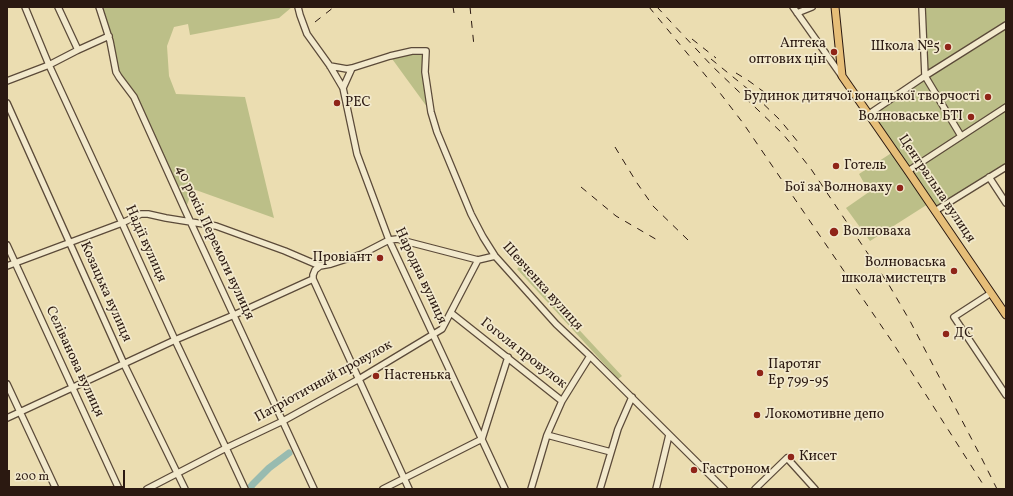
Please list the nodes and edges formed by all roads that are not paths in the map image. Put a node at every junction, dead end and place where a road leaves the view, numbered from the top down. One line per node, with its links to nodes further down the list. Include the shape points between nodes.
1 (25, 7): 13 (street, Надії вулиця)
2 (58, 7): 12 (street)
3 (99, 7): 11 (street, 40 років Перемоги вулиця)
4 (298, 7): 14 (street, Народна вулиця, via 307,34)
5 (793, 7): 9 (street)
6 (812, 7): 9 (street)
7 (835, 7): 16 (main road, Центральна вулиця)
8 (922, 7): 17 (street)
9 (797, 13): 16 (street)
10 (1006, 25): 17 (street)
11 (109, 36): 12 (street); 29 (street, 40 років Перемоги вулиця, via 118,77 134,97)
12 (78, 50): 13 (street)
13 (49, 65): 18 (street); 30 (street, Надії вулиця)
14 (330, 66): 15 (street); 19 (street, Народна вулиця)
15 (352, 68): 19 (street); 34 (street, Шевченка вулиця, via 390,56 426,51 425,72 437,132 471,214)
16 (842, 76): 22 (main road, Центральна вулиця)
17 (925, 76): 22 (street); 23 (street)
18 (7, 81)
19 (343, 88): 31 (street, Народна вулиця, via 357,154)
20 (7, 103): 32 (street, Козацька вулиця)
21 (1006, 107): 23 (street)
22 (869, 114): 25 (main road, Центральна вулиця)
23 (961, 136): 25 (street)
24 (1006, 167): 26 (street)
25 (908, 170): 28 (main road, Центральна вулиця)
26 (989, 177): 27 (street); 28 (street)
27 (1006, 203)
28 (935, 211): 40 (main road, Центральна вулиця)
29 (190, 221): 30 (street, via 141,214); 38 (street, via 216,226); 42 (street, 40 років Перемоги вулиця)
30 (122, 223): 32 (street); 45 (street, Надії вулиця)
31 (389, 240): 35 (street, via 397,239); 38 (street, via 362,254); 44 (street, Народна вулиця)
32 (69, 242): 36 (street); 48 (street, Козацька вулиця)
33 (7, 246): 36 (street, Селіванова вулиця)
34 (495, 256): 35 (street); 46 (street, Шевченка вулиця, via 556,324)
35 (478, 260): 41 (street, Патріотичний провулок)
36 (15, 263): 37 (street); 51 (street, Селіванова вулиця)
37 (7, 266)
38 (320, 266): 39 (street, via 315,270)
39 (313, 279): 42 (street); 49 (street)
40 (991, 293): 43 (main road, Центральна вулиця); 52 (street, via 954,317)
41 (451, 312): 44 (street, Патріотичний провулок, via 442,329); 47 (street, Гоголя провулок)
42 (234, 315): 45 (street); 57 (street, 40 років Перемоги вулиця)
43 (1006, 315)
44 (433, 335): 49 (street, Патріотичний провулок); 60 (street, Народна вулиця)
45 (175, 340): 48 (street); 61 (street, Надії вулиця)
46 (590, 356): 53 (street, Шевченка вулиця); 54 (street)
47 (508, 357): 54 (street, Гоголя провулок); 60 (street)
48 (124, 364): 51 (street); 63 (street, Козацька вулиця)
49 (359, 378): 57 (street, Патріотичний провулок); 64 (street)
50 (7, 384): 55 (street)
51 (73, 388): 55 (street); 66 (street, Селіванова вулиця)
52 (1006, 395)
53 (632, 397): 59 (street, Шевченка вулиця); 62 (street)
54 (562, 400): 58 (street, Гоголя провулок)
55 (20, 412): 56 (street); 65 (street)
56 (7, 418)
57 (282, 421): 61 (street, Патріотичний провулок); 70 (street, 40 років Перемоги вулиця)
58 (547, 435): 62 (street); 74 (street, Гоголя провулок)
59 (669, 435): 76 (street); 77 (street, Шевченка вулиця)
60 (482, 439): 64 (street); 73 (street, Народна вулиця)
61 (226, 448): 63 (street, Патріотичний провулок); 69 (street, Надії вулиця)
62 (611, 452): 75 (street)
63 (178, 473): 67 (street, Патріотичний провулок); 68 (street, Козацька вулиця)
64 (404, 478): 71 (street); 72 (street)
65 (56, 489)
66 (120, 489)
67 (147, 489)
68 (185, 489)
69 (245, 489)
70 (314, 489)
71 (383, 489)
72 (409, 489)
73 (505, 489)
74 (531, 489)
75 (600, 489)
76 (656, 489)
77 (724, 489)
78 (755, 489): 79 (street, via 787,458)
79 (815, 489)

